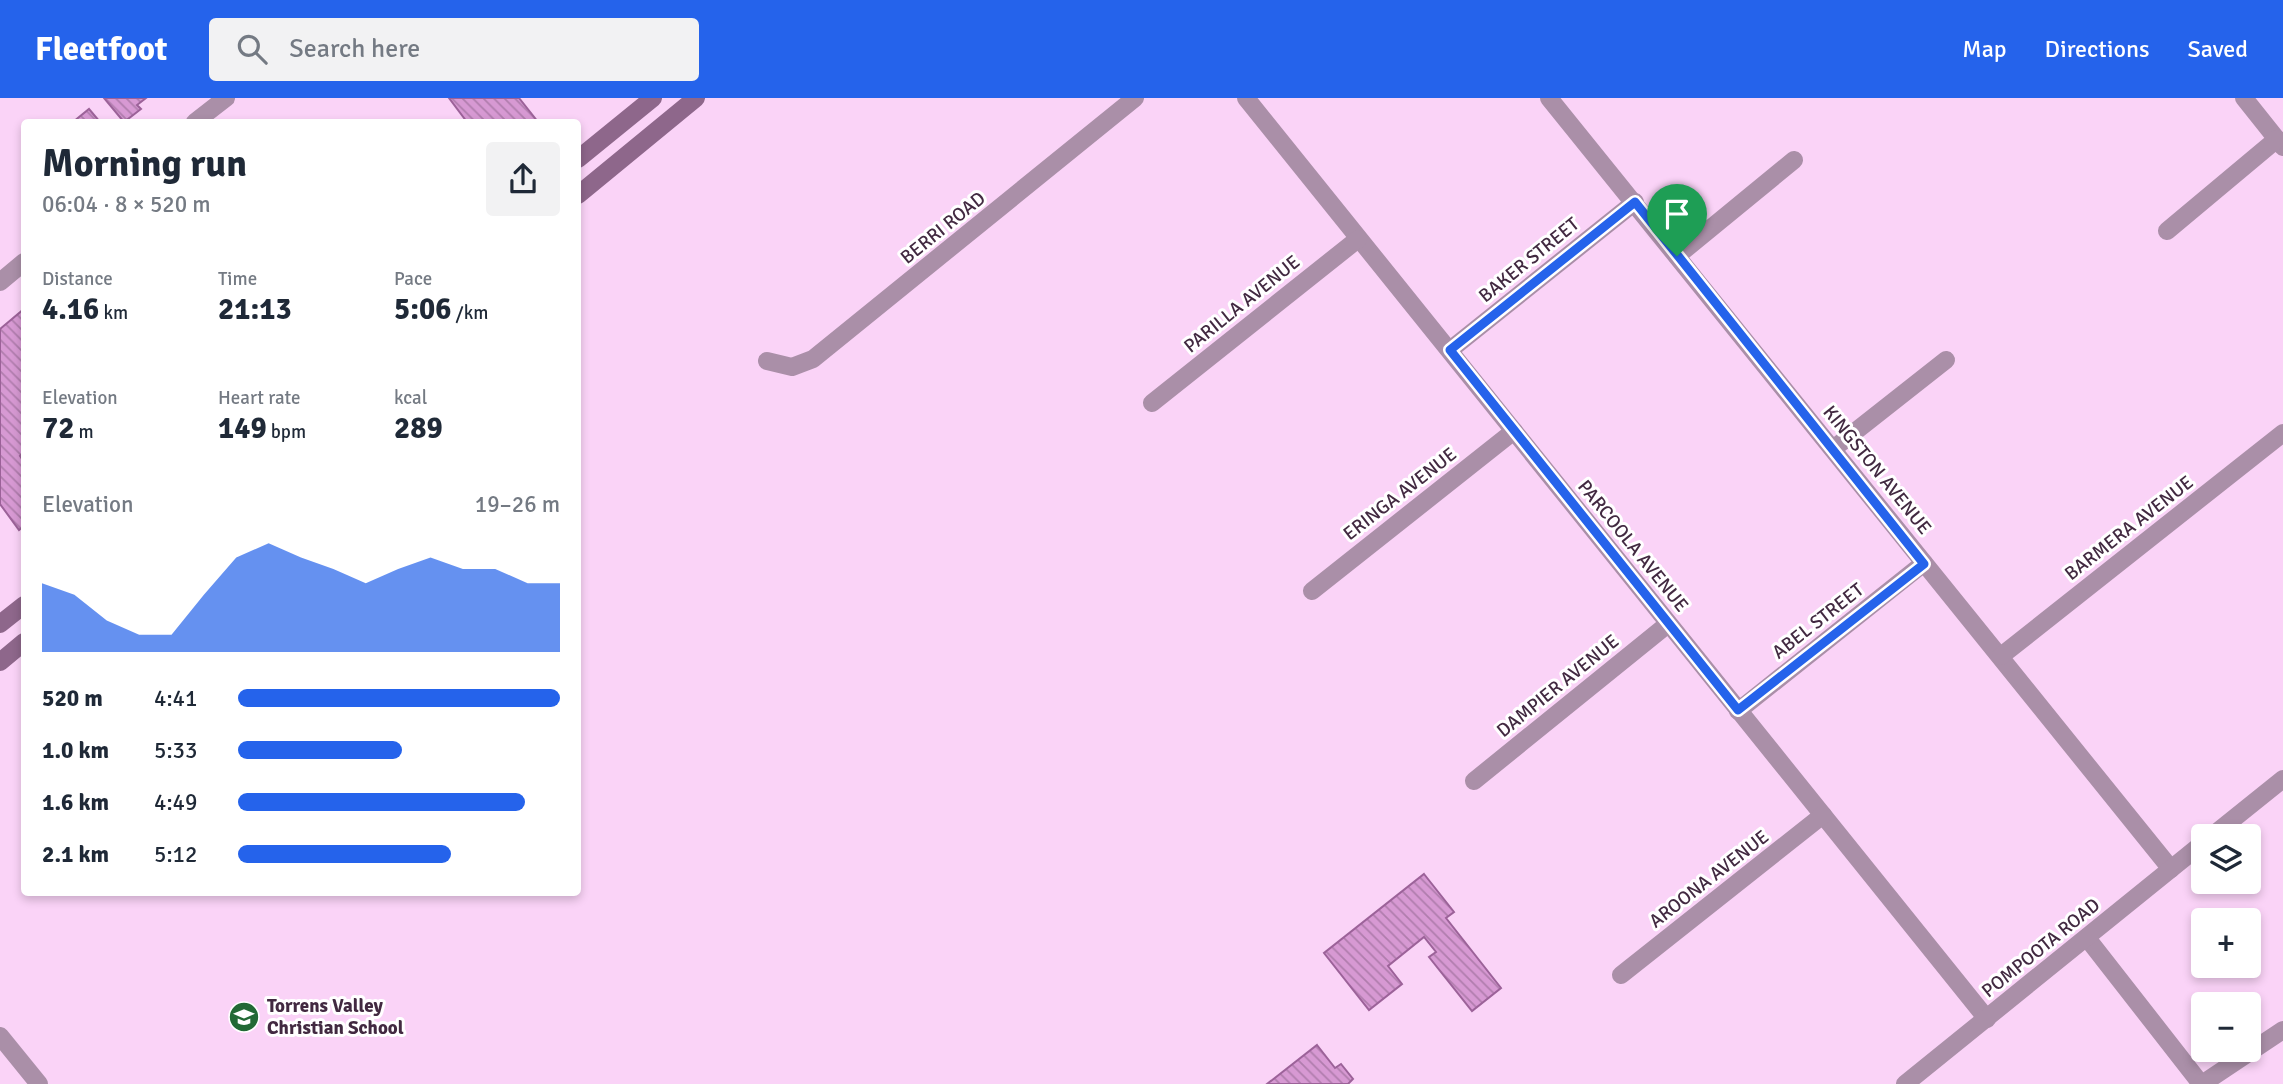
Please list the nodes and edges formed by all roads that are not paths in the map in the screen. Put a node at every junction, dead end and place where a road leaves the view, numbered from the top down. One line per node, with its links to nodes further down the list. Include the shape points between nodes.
1 (226, 98): 8 (street)
2 (653, 98): 10 (main road)
3 (696, 98): 12 (main road)
4 (1135, 98): 21 (street, BERRI ROAD, via 813,359 792,367)
5 (1246, 98): 15 (street, PARCOOLA AVENUE)
6 (1549, 98): 13 (street, KINGSTON AVENUE)
7 (2244, 98): 9 (street)
8 (199, 119)
9 (2280, 143): 14 (street)
10 (581, 157)
11 (1794, 160): 16 (street)
12 (581, 193)
13 (1635, 202): 16 (street, KINGSTON AVENUE); 19 (street, BAKER STREET)
14 (2167, 231)
15 (1358, 239): 19 (street, PARCOOLA AVENUE); 22 (street, PARILLA AVENUE)
16 (1677, 256): 25 (street, KINGSTON AVENUE)
17 (21, 264): 18 (street)
18 (0, 282)
19 (1450, 350): 23 (street, PARCOOLA AVENUE)
20 (1946, 360): 25 (street)
21 (767, 361)
22 (1152, 403)
23 (1514, 431): 27 (street, ERINGA AVENUE); 30 (street, PARCOOLA AVENUE)
24 (2283, 433): 32 (street, BARMERA AVENUE)
25 (1833, 449): 26 (street, KINGSTON AVENUE)
26 (1924, 564): 32 (street, KINGSTON AVENUE); 34 (street, ABEL STREET)
27 (1312, 591)
28 (21, 607): 29 (main road)
29 (0, 624)
30 (1668, 624): 34 (street, PARCOOLA AVENUE); 36 (street, DAMPIER AVENUE)
31 (21, 644): 33 (main road)
32 (2001, 656): 40 (street, KINGSTON AVENUE)
33 (0, 662)
34 (1738, 710): 37 (street, PARCOOLA AVENUE)
35 (2283, 779): 38 (street)
36 (1474, 780)
37 (1823, 815): 42 (street, AROONA AVENUE); 43 (street, PARCOOLA AVENUE)
38 (2227, 824)
39 (2191, 853): 40 (street, POMPOOTA ROAD)
40 (2171, 869): 41 (street, POMPOOTA ROAD)
41 (2087, 938): 43 (street, POMPOOTA ROAD); 48 (street)
42 (1621, 975)
43 (1987, 1019): 47 (street, POMPOOTA ROAD)
44 (2283, 1030): 48 (street)
45 (0, 1036): 46 (street)
46 (39, 1084)
47 (1905, 1084)
48 (2201, 1084)

